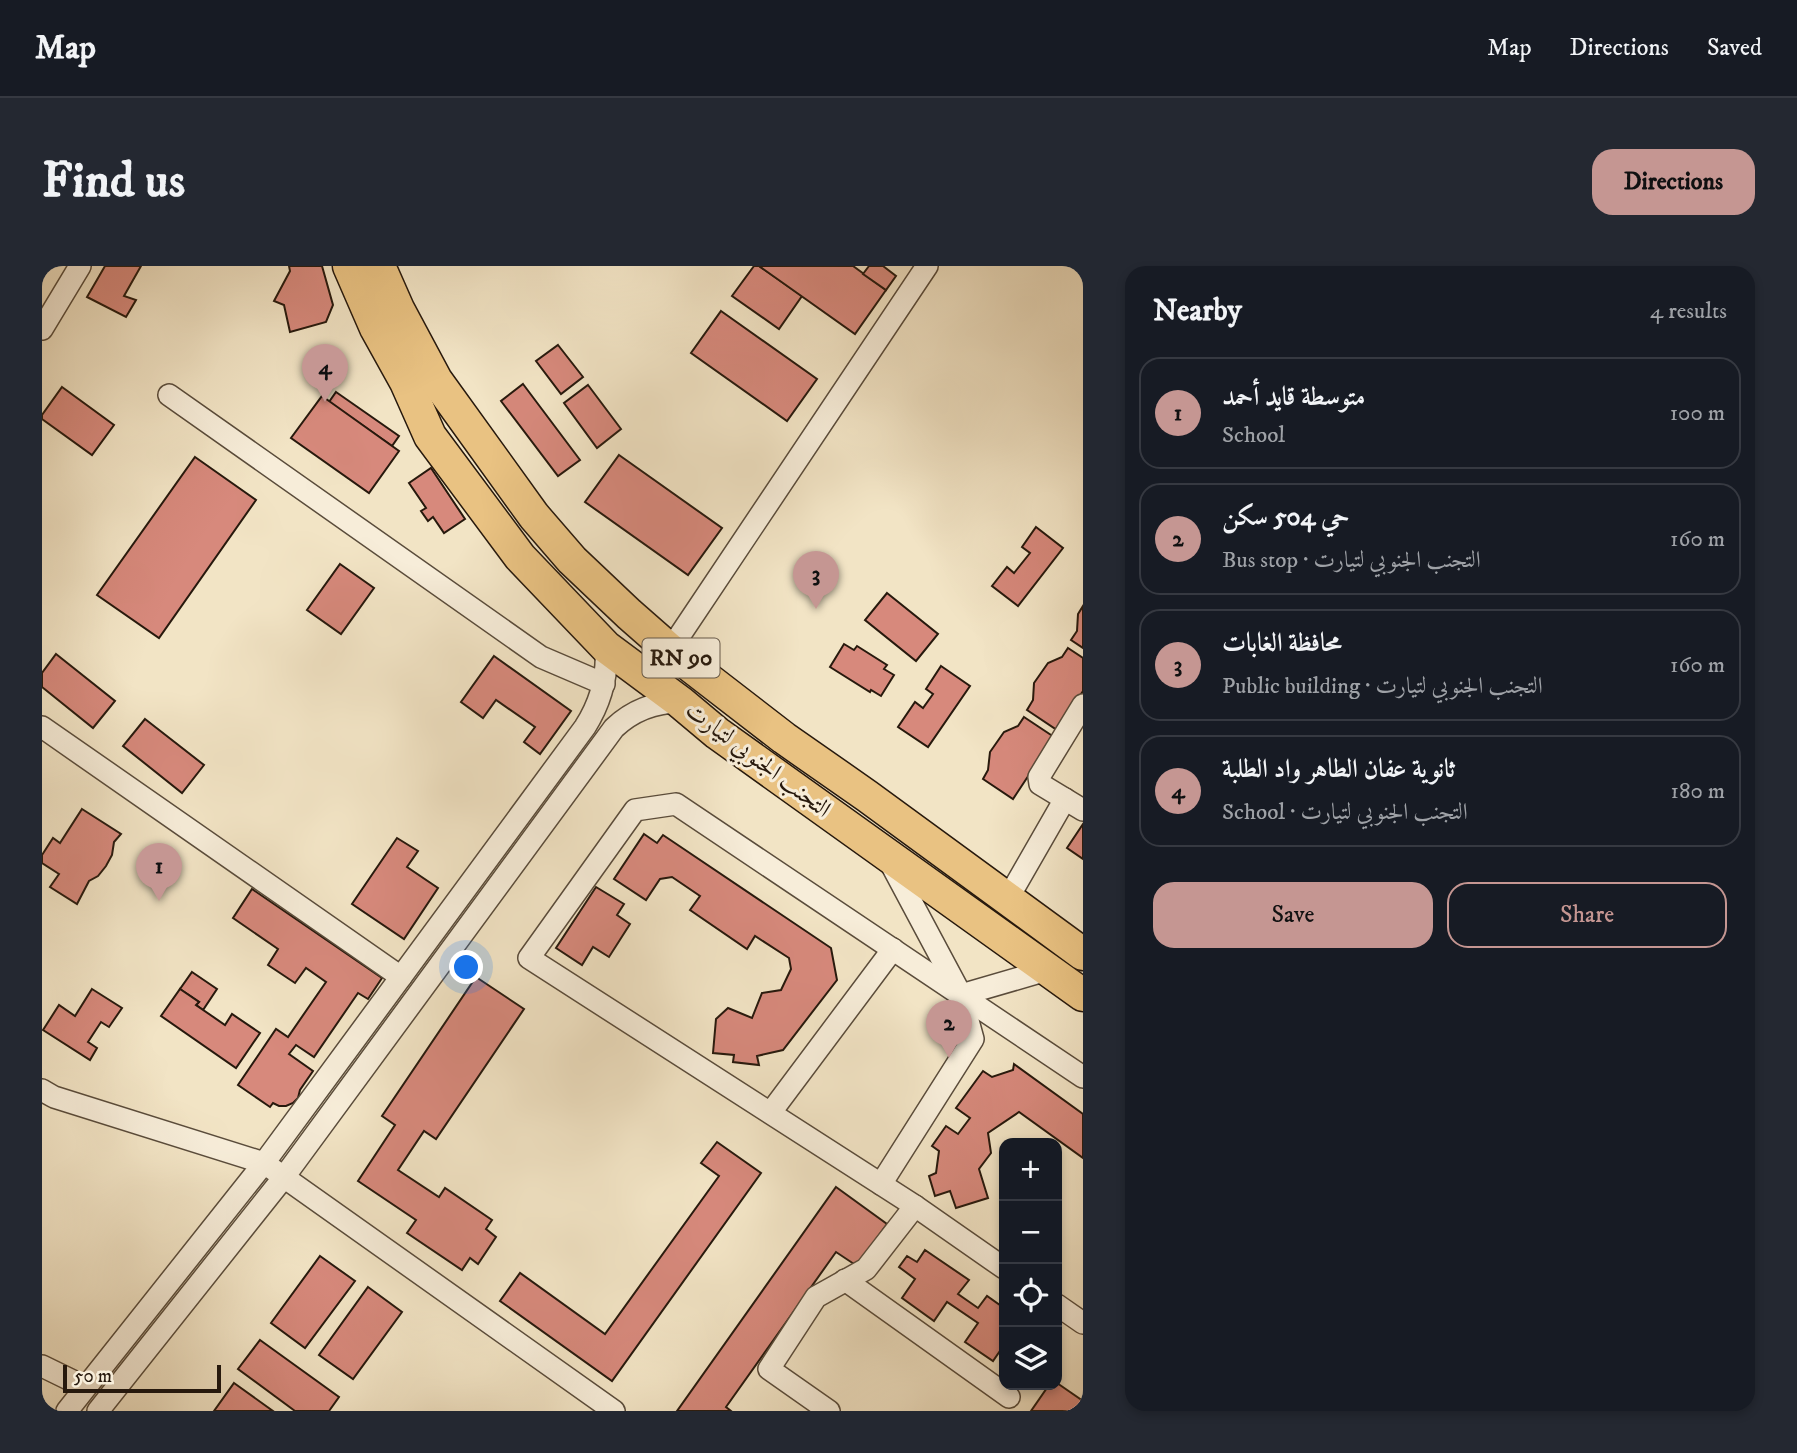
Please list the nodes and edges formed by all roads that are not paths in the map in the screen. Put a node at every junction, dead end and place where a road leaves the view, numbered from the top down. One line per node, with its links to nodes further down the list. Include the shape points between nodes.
1 (80, 266): 5 (street)
2 (349, 266): 7 (highway, التجنب الجنوبي لتيارت / RN 90, via 430,436 520,557)
3 (379, 266): 8 (highway, التجنب الجنوبي لتيارت / RN 90, via 436,380 534,516 572,560)
4 (927, 266): 8 (street)
5 (42, 329)
6 (169, 395): 9 (street, via 541,657)
7 (606, 647): 9 (street); 10 (highway, التجنب الجنوبي لتيارت / RN 90)
8 (670, 650): 15 (highway, التجنب الجنوبي لتيارت / RN 90)
9 (604, 684): 19 (street, via 584,727)
10 (680, 702): 14 (highway, التجنب الجنوبي لتيارت / RN 90); 26 (street, via 644,707 614,728)
11 (1082, 710): 13 (street, via 1039,777 1040,784)
12 (42, 727): 19 (street)
13 (1074, 804): 15 (street)
14 (886, 855): 18 (highway, التجنب الجنوبي لتيارت / RN 90); 20 (street)
15 (1007, 900): 17 (highway, التجنب الجنوبي لتيارت / RN 90)
16 (893, 949): 20 (street); 24 (street); 24 (street, via 676,804 635,810 529,958)
17 (1083, 954)
18 (1047, 970): 20 (street); 21 (highway, التجنب الجنوبي لتيارت / RN 90)
19 (401, 977): 25 (street)
20 (961, 995): 22 (street); 27 (street, via 973,1039)
21 (1083, 995)
22 (1083, 1077)
23 (46, 1097): 25 (street)
24 (771, 1112): 27 (street)
25 (264, 1163): 26 (street); 32 (street)
26 (284, 1177): 35 (street); 36 (street)
27 (881, 1184): 28 (street)
28 (915, 1206): 29 (street); 30 (street, via 866,1269)
29 (999, 1265)
30 (845, 1280): 33 (street); 37 (street, via 816,1297 769,1370)
31 (42, 1366): 32 (street)
32 (85, 1387): 34 (street)
33 (1009, 1398)
34 (67, 1411)
35 (98, 1411)
36 (614, 1411)
37 (829, 1411)

